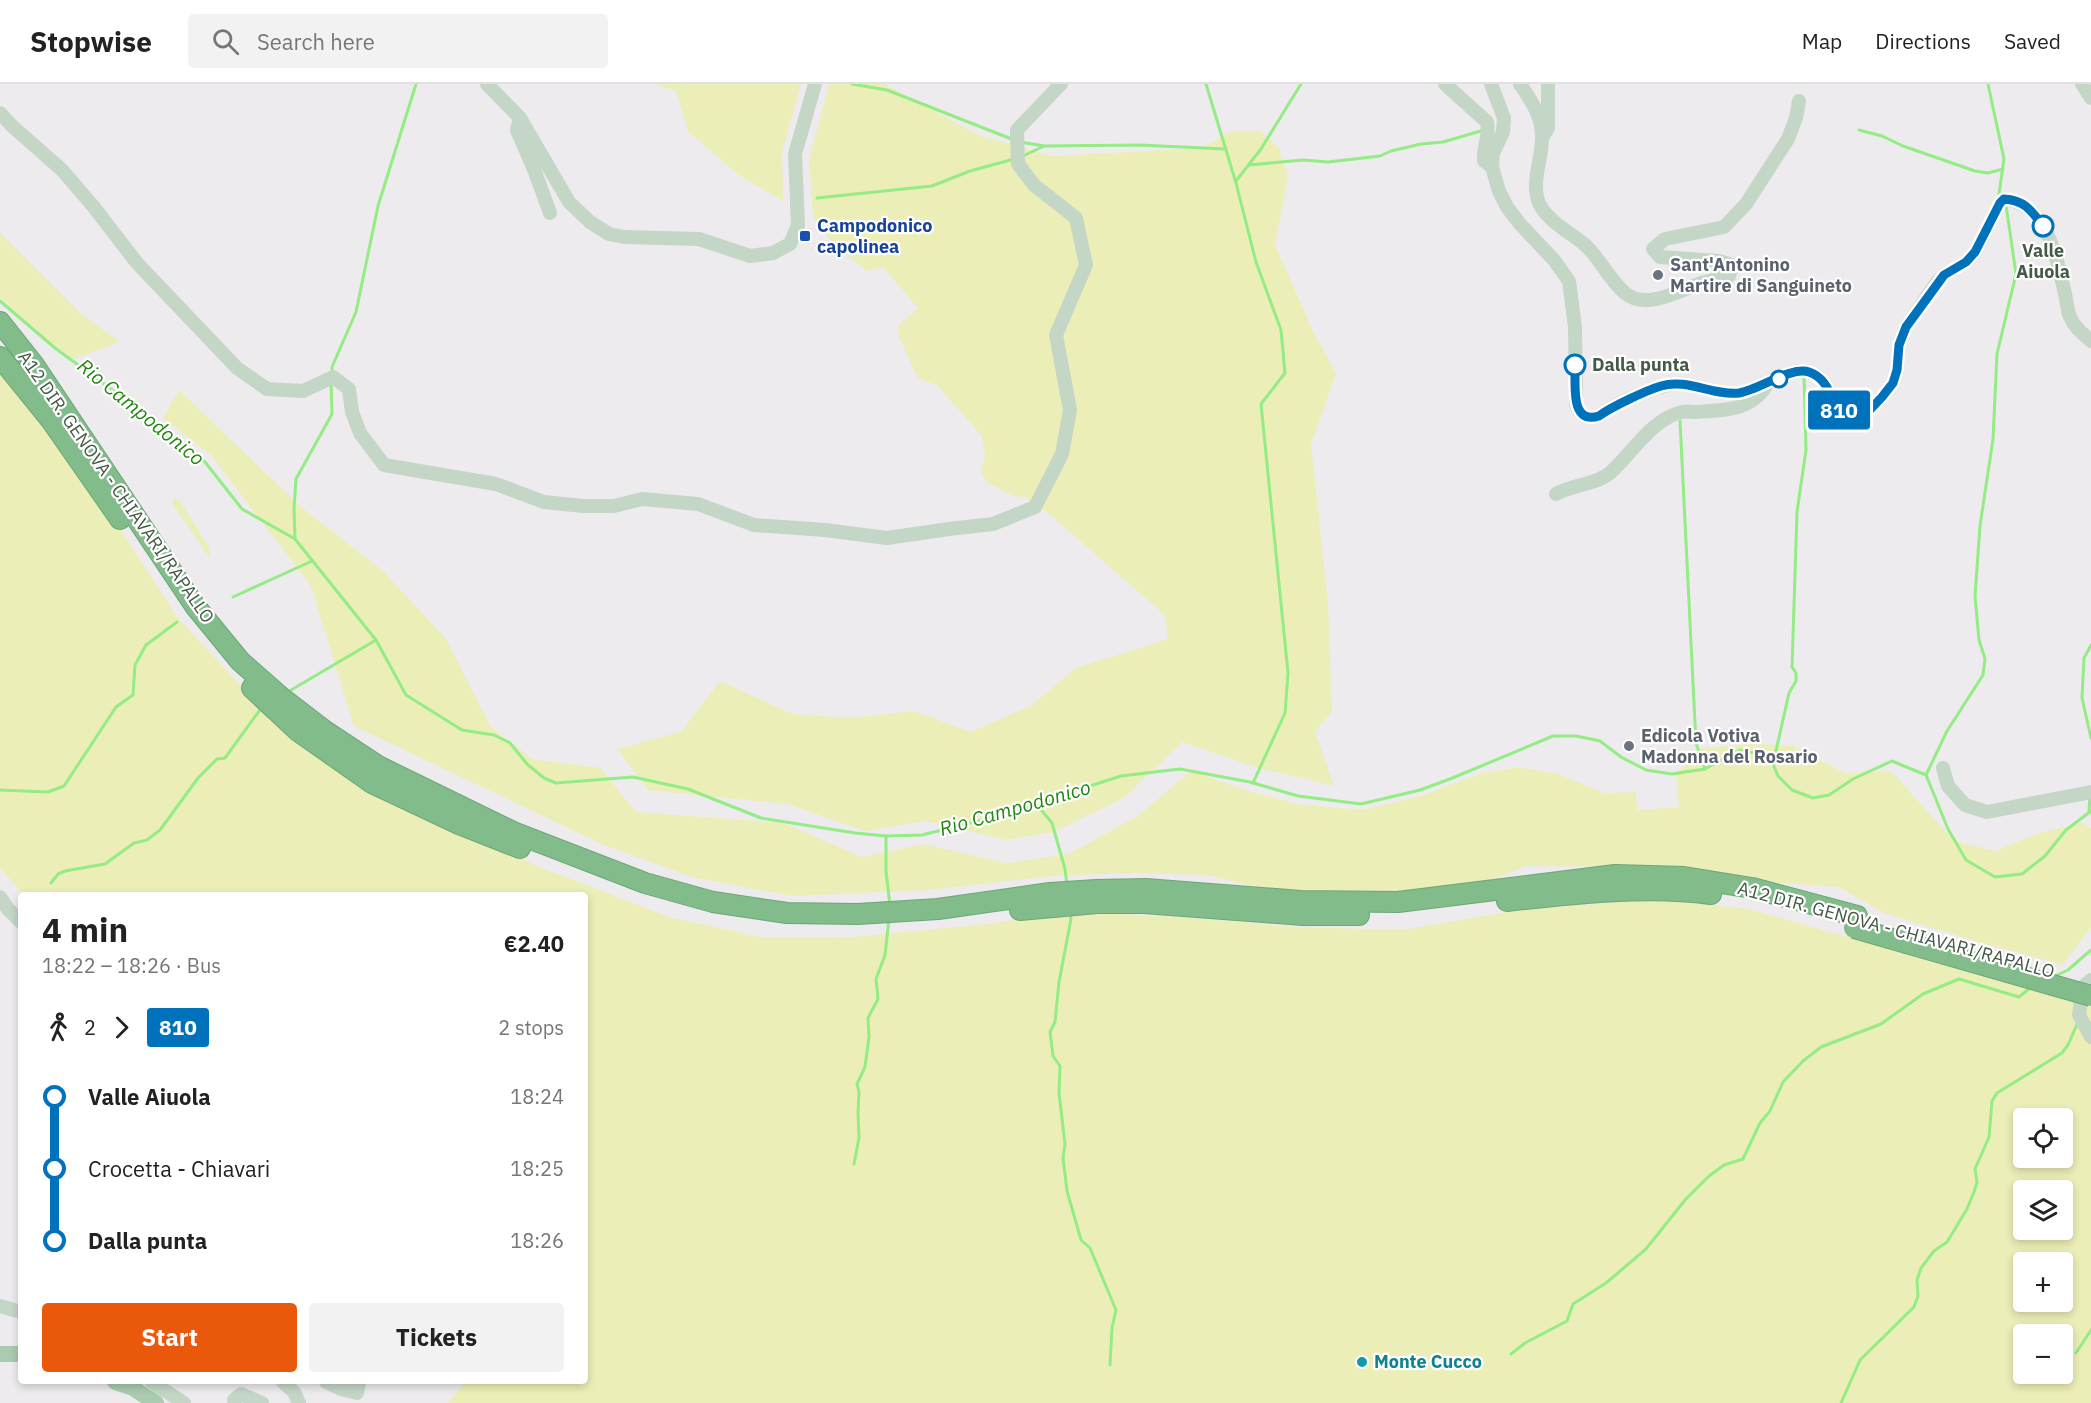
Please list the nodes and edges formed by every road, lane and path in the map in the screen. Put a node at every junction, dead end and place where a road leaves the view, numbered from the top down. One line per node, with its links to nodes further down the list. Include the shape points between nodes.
1 (487, 84): 12 (street)
2 (815, 84): 12 (street, via 795,154 798,225 790,244 773,253 750,256 699,239 609,234 569,202)
3 (1061, 84): 11 (street, via 1017,130 1018,164 1034,185 1076,218 1086,265 1056,335 1070,410 1062,454 1035,507 993,524 887,538 754,525 698,504 642,499 614,506 544,502 496,484 384,465 360,433 349,389 333,377 303,391 267,389 237,368 137,263 62,170)
4 (1445, 84): 14 (street, via 1487,122 1484,152)
5 (1491, 84): 14 (street, via 1504,124)
6 (1520, 84): 13 (street, via 1534,105)
7 (1548, 84): 13 (street, via 1548,128)
8 (2082, 84): 9 (street)
9 (2091, 98)
10 (1799, 101): 13 (street, via 1788,139 1746,204 1724,227 1665,240 1653,249 1660,256 1732,265 1729,276 1644,300 1626,294 1589,248 1543,211 1535,185)
11 (0, 112)
12 (520, 118): 15 (street, via 517,130)
13 (1543, 136)
14 (1492, 167): 19 (street, via 1507,207 1569,281 1575,327 1576,404 1580,413 1589,418 1599,416 1667,384 1739,393)
15 (550, 213)
16 (0, 321): 23 (highway, A12 DIR. GENOVA - CHIAVARI/RAPALLO, via 34,365 195,606 240,661 316,724 378,765)
17 (2091, 341): 19 (street, via 2070,317 2043,226 2031,209 2004,199 1975,252 1944,275 1906,327 1893,383 1865,415 1857,417 1839,410 1823,380 1805,371)
18 (0, 357): 23 (highway, via 51,420 185,614 236,674 298,731 372,783 459,824)
19 (1767, 384): 20 (street, via 1760,396 1737,409 1683,412 1668,418 1612,472)
20 (1556, 494)
21 (1943, 768): 22 (street, via 1948,786 1965,805 1987,812)
22 (2091, 792)
23 (511, 838): 26 (highway, A12 DIR. GENOVA - CHIAVARI/RAPALLO, via 617,879 788,919 858,914 938,915 1146,889 1301,901 1398,902 1616,875 1684,877 1752,888)
24 (0, 897): 25 (street)
25 (18, 919)
26 (1855, 922): 27 (highway, A12 DIR. GENOVA - CHIAVARI/RAPALLO); 28 (highway, bridge)
27 (2091, 981): 29 (street, via 2083,987 2079,1015)
28 (2091, 996)
29 (2091, 1037)
30 (0, 1306): 31 (street)
31 (18, 1311)
32 (0, 1354): 33 (main road)
33 (18, 1354)
34 (121, 1384): 39 (main road)
35 (155, 1384): 40 (street)
36 (285, 1384): 43 (street)
37 (330, 1384): 38 (street, via 357,1393)
38 (359, 1384)
39 (156, 1403)
40 (184, 1403)
41 (235, 1403): 42 (street, via 241,1394)
42 (262, 1403)
43 (299, 1403)

